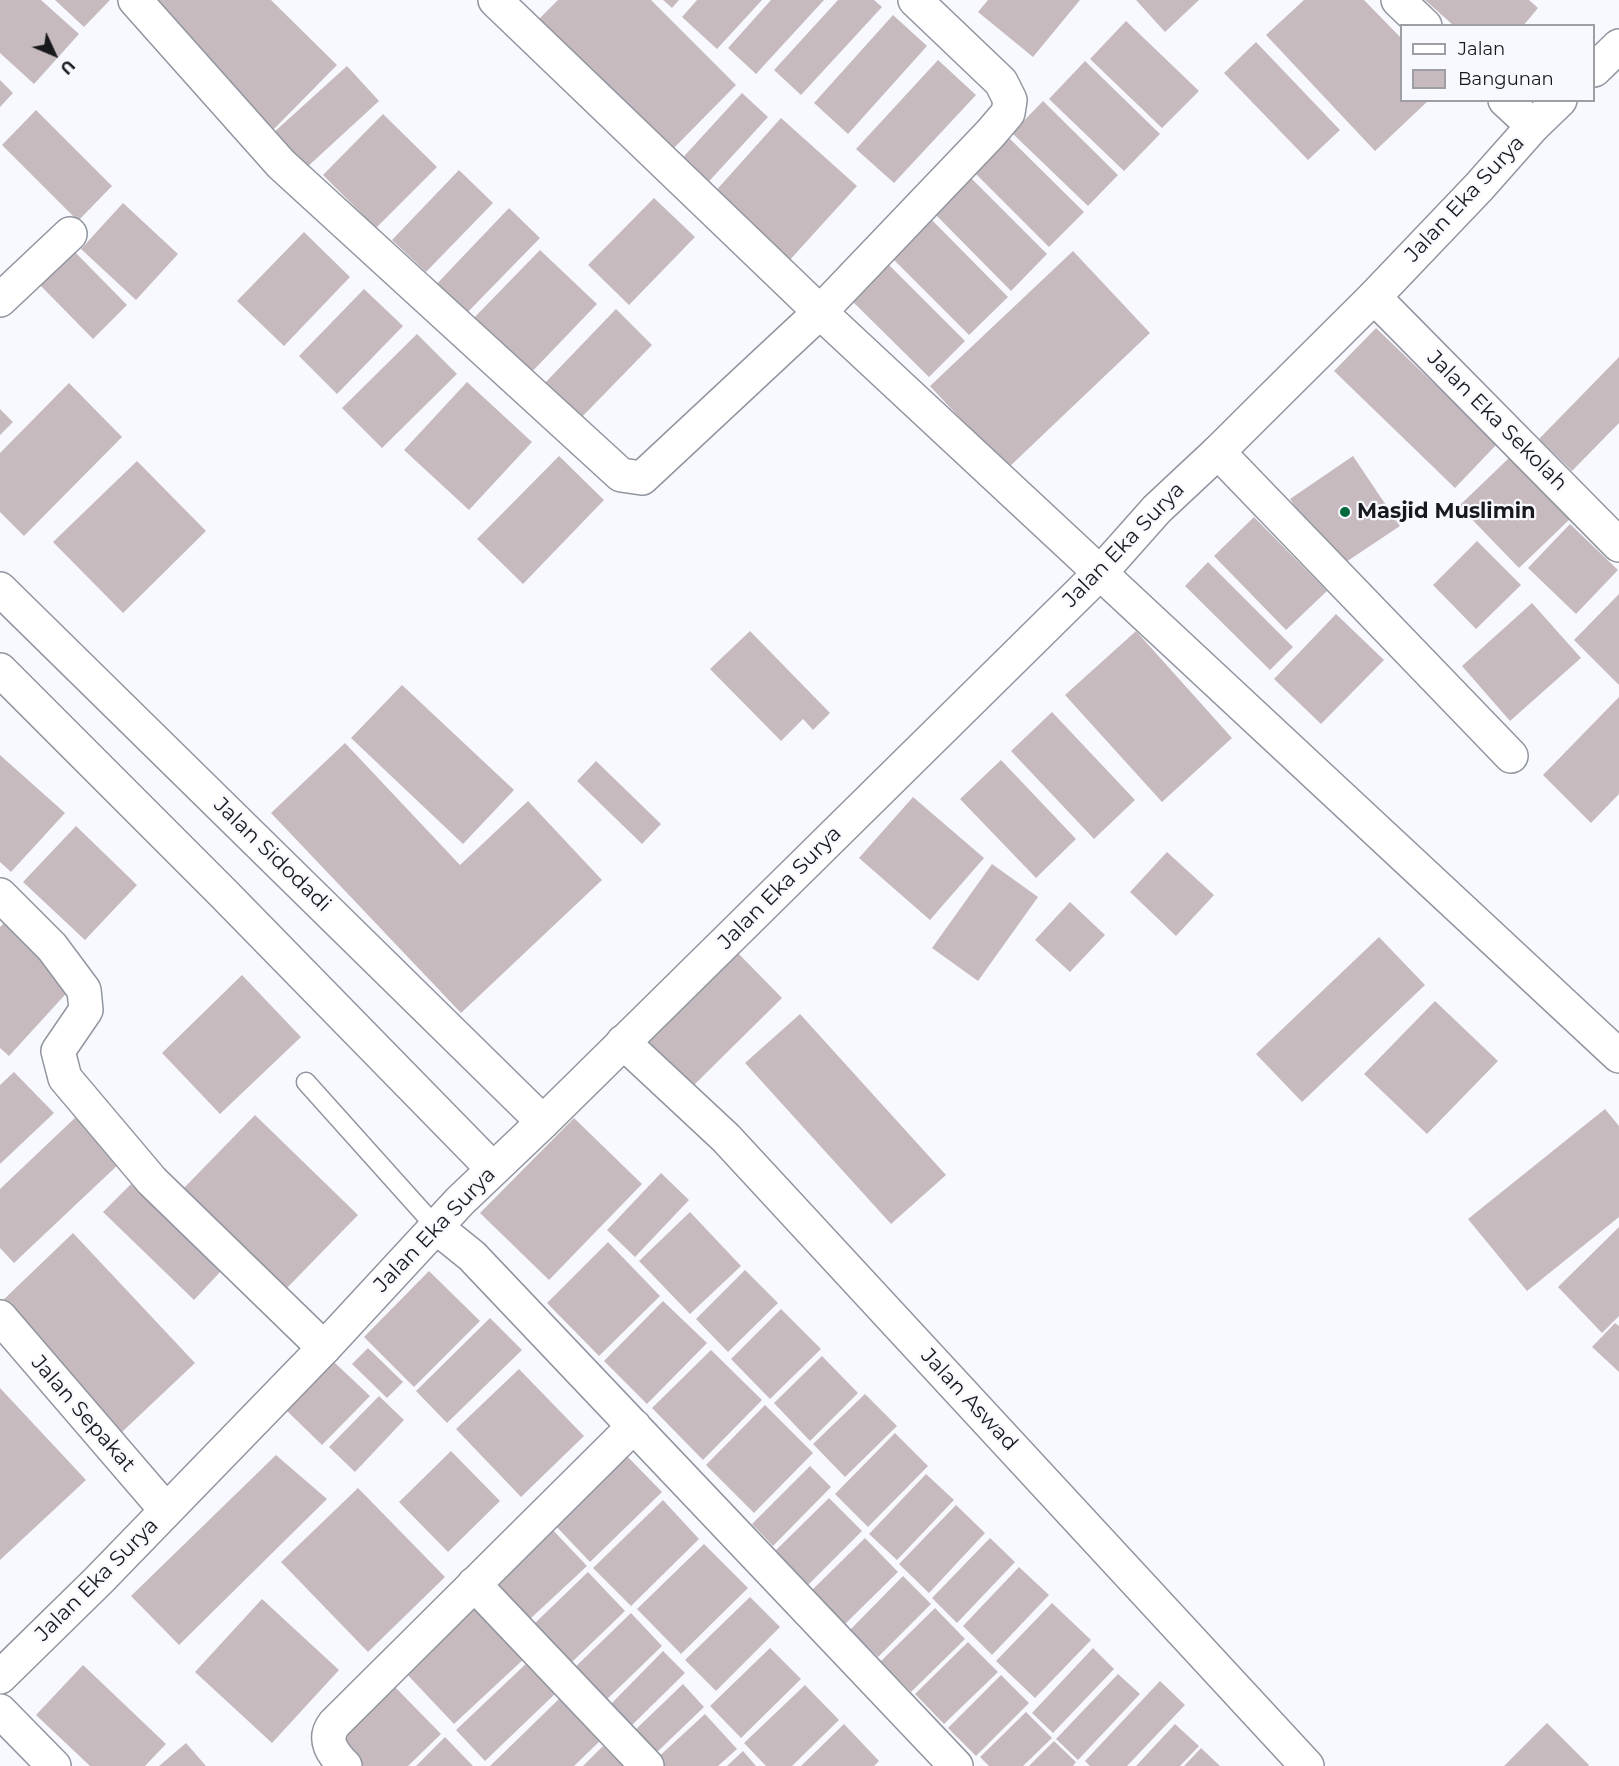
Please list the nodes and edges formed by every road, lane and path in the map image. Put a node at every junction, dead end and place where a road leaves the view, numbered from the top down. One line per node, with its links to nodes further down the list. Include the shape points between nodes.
1 (135, 0): 14 (street, via 281,164 621,475 642,478)
2 (495, 0): 14 (street)
3 (915, 0): 14 (street, via 1001,82 1010,100 1008,113)
4 (1398, 0): 5 (street)
5 (1423, 24)
6 (1619, 46): 7 (street)
7 (1595, 68)
8 (1507, 102): 10 (street)
9 (1558, 102): 10 (street, Jalan Eka Surya)
10 (1533, 126): 12 (street, Jalan Eka Surya)
11 (70, 234): 13 (street)
12 (1374, 297): 15 (street, Jalan Eka Surya); 16 (street, Jalan Eka Sekolah)
13 (0, 300)
14 (820, 312): 17 (street)
15 (1218, 452): 17 (street, Jalan Eka Surya, via 1156,509); 20 (street)
16 (1619, 545)
17 (1101, 572): 22 (street, Jalan Eka Surya); 23 (street)
18 (0, 589): 25 (street, Jalan Sidodadi)
19 (0, 670): 26 (street)
20 (1511, 756)
21 (0, 895): 29 (street, via 52,947 84,990 86,1010 58,1051 65,1078 152,1181)
22 (623, 1042): 25 (street, Jalan Eka Surya); 39 (street, Jalan Aswad, via 726,1138)
23 (1619, 1056)
24 (306, 1082): 27 (lane)
25 (543, 1122): 26 (street, Jalan Eka Surya)
26 (493, 1169): 27 (street, Jalan Eka Surya)
27 (436, 1227): 29 (street, Jalan Eka Surya); 30 (street, via 472,1256)
28 (0, 1317): 31 (street, Jalan Sepakat)
29 (324, 1348): 31 (street, Jalan Eka Surya)
30 (634, 1426): 32 (street); 38 (street)
31 (166, 1510): 33 (street, Jalan Eka Surya)
32 (474, 1584): 36 (street, via 330,1729 329,1745); 37 (street)
33 (0, 1677)
34 (0, 1712): 35 (street)
35 (54, 1766)
36 (345, 1766)
37 (647, 1766)
38 (956, 1766)
39 (1307, 1766)

